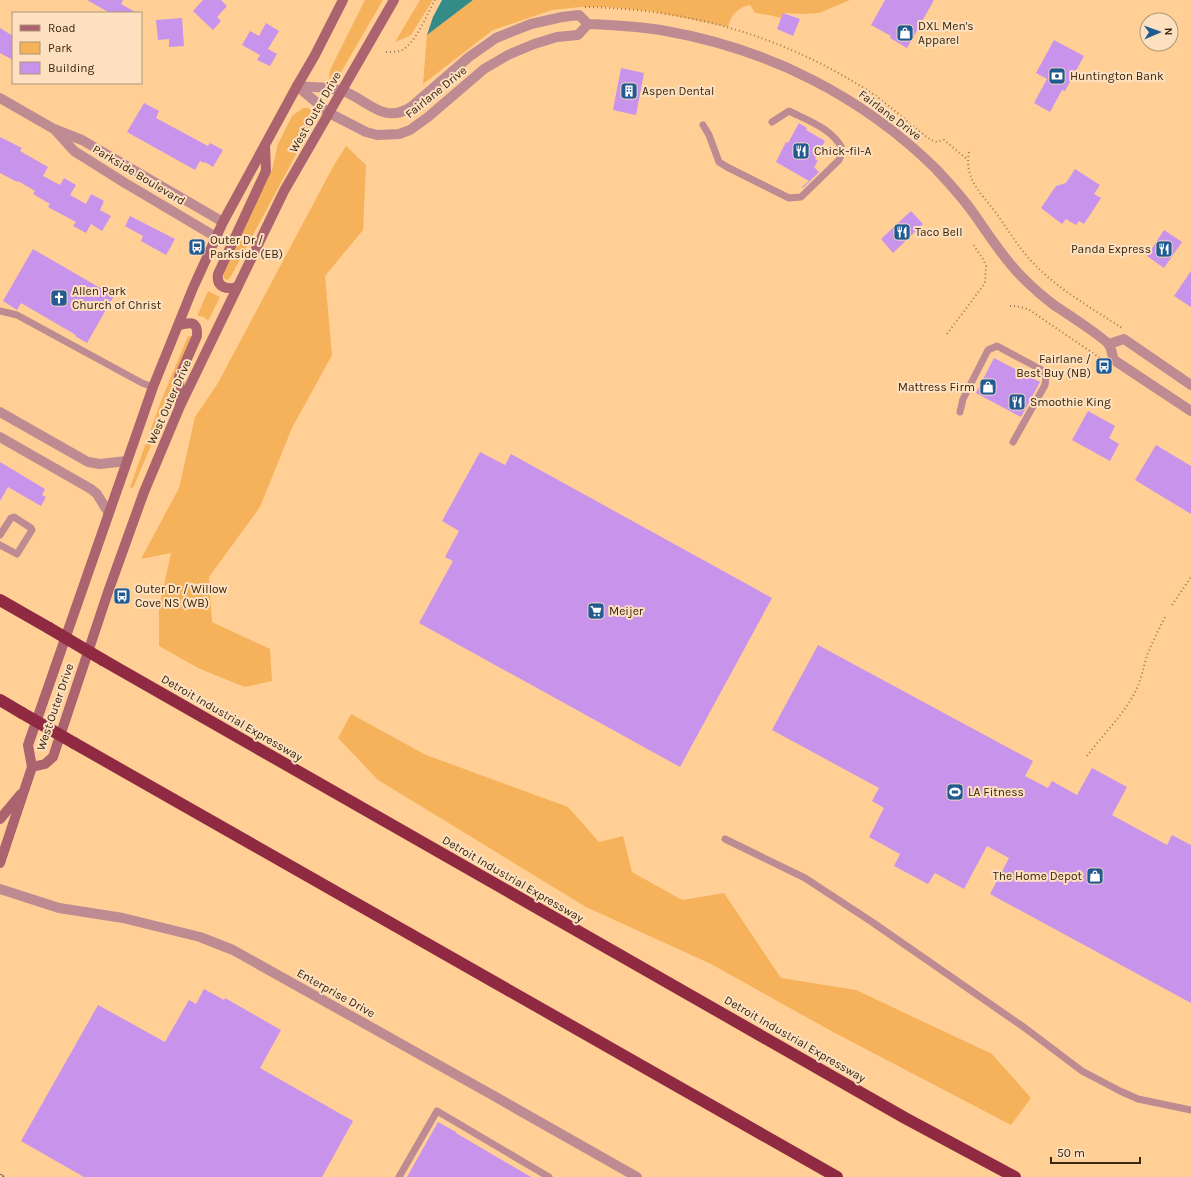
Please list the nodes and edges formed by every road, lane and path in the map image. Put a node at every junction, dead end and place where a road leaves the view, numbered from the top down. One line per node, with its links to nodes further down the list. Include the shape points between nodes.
1 (343, 0): 7 (main road, West Outer Drive)
2 (394, 0): 8 (main road, West Outer Drive)
3 (435, 0): 6 (path, via 410,43 402,50)
4 (581, 7): 16 (path, via 651,11 693,18 775,43 867,90 931,140 944,140)
5 (588, 24): 8 (street, Fairlane Drive, via 579,15 562,17 531,24 496,38 469,57 404,112 388,114); 10 (street, Fairlane Drive, via 578,35 557,37 534,44 484,69 410,130 377,135); 25 (street, Fairlane Drive, via 664,30 725,44 787,67 845,98 905,141 936,169 973,212 1019,274 1035,290)
6 (386, 52)
7 (297, 86): 8 (street, Fairlane Drive); 10 (street, Fairlane Drive); 14 (main road, West Outer Drive)
8 (342, 90): 10 (main road, West Outer Drive)
9 (0, 98): 13 (street, Parkside Boulevard)
10 (329, 113): 20 (main road, West Outer Drive, via 284,191)
11 (772, 122): 12 (lane, via 789,111 826,130 839,142 843,150 839,160 802,197 790,198 719,162)
12 (703, 125)
13 (54, 129): 17 (street, Parkside Boulevard, via 82,140); 18 (street, Parkside Boulevard, via 74,151)
14 (265, 145): 17 (main road, West Outer Drive); 20 (main road, via 266,171 218,274 222,287)
15 (969, 152): 16 (path)
16 (968, 160): 23 (path, via 973,182 1037,266 1059,286)
17 (223, 222): 18 (main road, West Outer Drive)
18 (216, 237): 22 (main road, West Outer Drive)
19 (972, 243): 24 (path, via 986,266 985,284)
20 (237, 287): 28 (main road, West Outer Drive)
21 (0, 311): 27 (lane, via 17,315)
22 (179, 325): 27 (main road, West Outer Drive); 28 (main road, via 192,323 198,329 179,377)
23 (1125, 330)
24 (946, 334)
25 (1109, 344): 26 (street, via 1124,339); 29 (street, via 1114,360)
26 (1191, 385)
27 (153, 387): 34 (main road, West Outer Drive)
28 (180, 406): 44 (main road, West Outer Drive, via 144,492 53,757)
29 (1191, 411)
30 (0, 412): 34 (street, via 88,462 100,464)
31 (960, 412): 33 (lane, via 963,399 988,350 997,346 1042,370 1046,377 1045,385)
32 (0, 437): 35 (street, via 91,488)
33 (1013, 442)
34 (128, 461): 35 (main road, West Outer Drive)
35 (108, 512): 44 (main road, West Outer Drive, via 28,745)
36 (0, 535): 37 (lane, via 14,517 32,530 17,554)
37 (0, 546)
38 (1191, 577): 40 (path)
39 (0, 600): 54 (highway, Detroit Industrial Expressway, bridge, via 884,1106)
40 (1172, 605)
41 (1165, 617): 43 (path, via 1155,636 1138,686 1114,723)
42 (0, 700): 53 (highway, bridge)
43 (1087, 756)
44 (31, 771): 45 (main road, via 20,795); 47 (main road)
45 (0, 819)
46 (725, 839): 49 (lane, via 805,878 1025,1028 1082,1072 1138,1099)
47 (0, 863)
48 (0, 889): 52 (street, Enterprise Drive, via 58,908 123,918 200,937 221,945)
49 (1191, 1110)
50 (399, 1177): 51 (lane, via 437,1112)
51 (549, 1177)
52 (637, 1177)
53 (837, 1177)
54 (1015, 1177)

